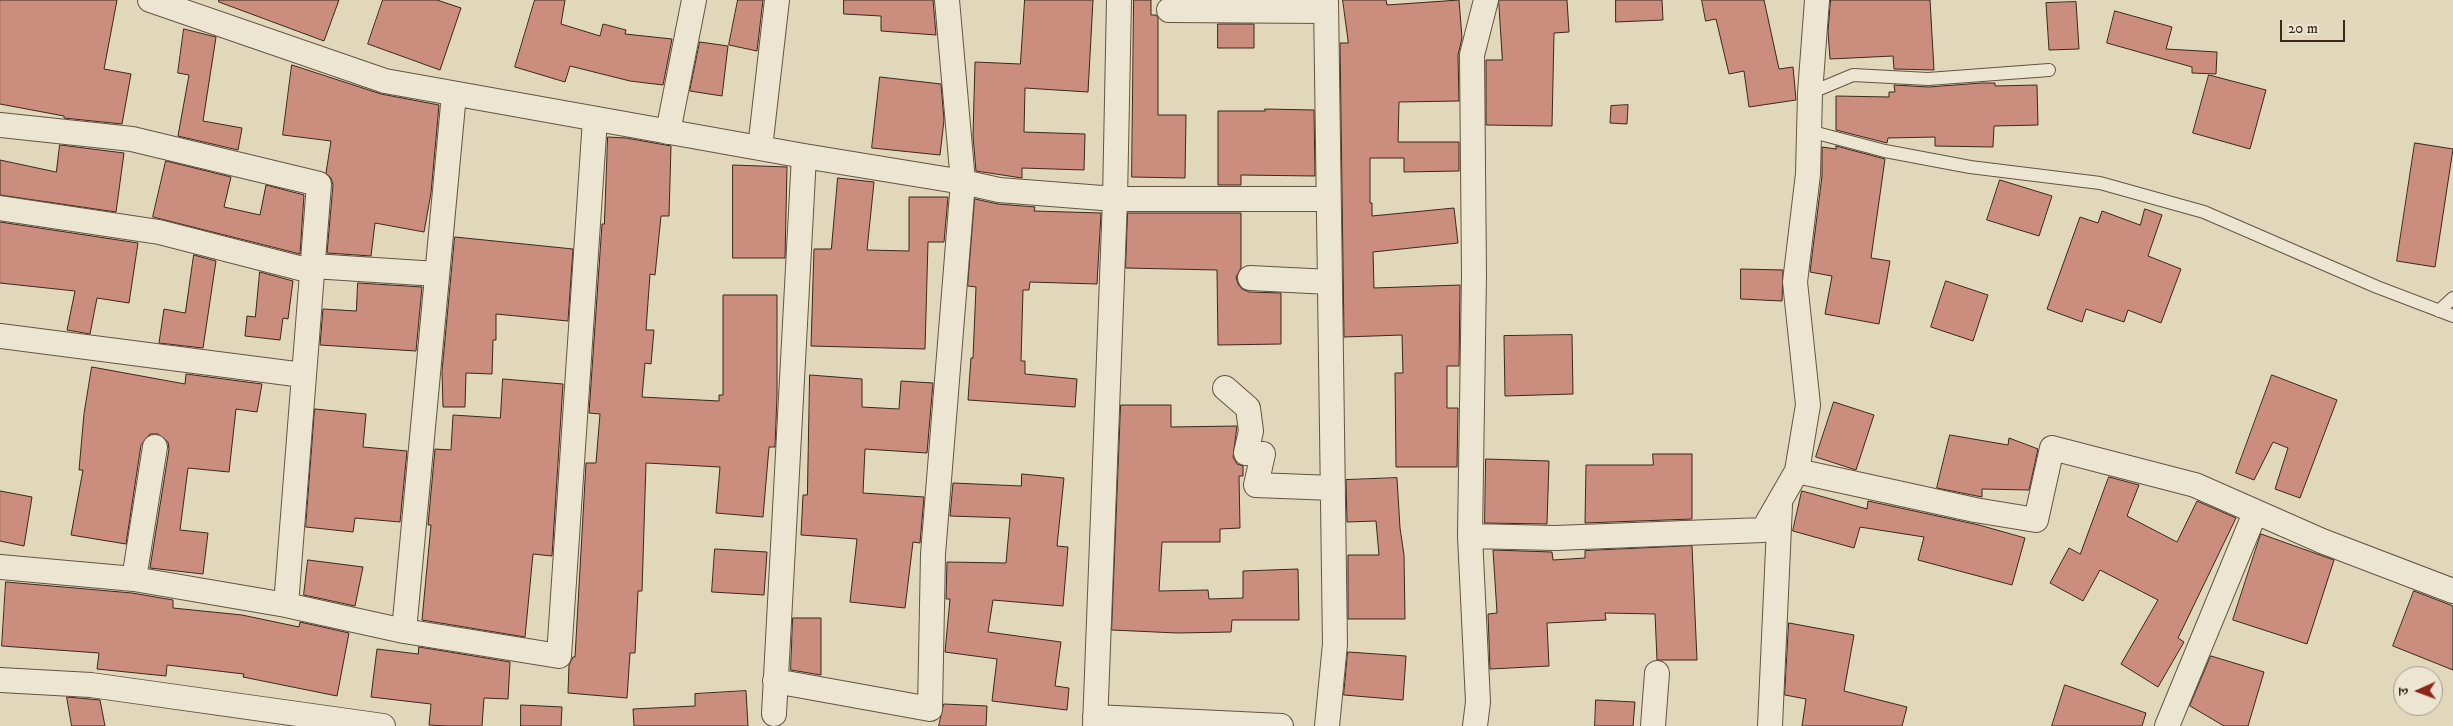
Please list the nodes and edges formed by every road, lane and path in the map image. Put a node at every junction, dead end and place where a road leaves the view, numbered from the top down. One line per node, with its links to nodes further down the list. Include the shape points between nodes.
1 (150, 0): 14 (street, via 385,81)
2 (694, 0): 18 (street)
3 (777, 0): 19 (street)
4 (947, 0): 21 (street)
5 (1118, 0): 22 (street)
6 (1486, 0): 40 (street, via 1472,55 1474,275)
7 (1817, 0): 13 (street)
8 (1223, 5): 9 (street); 11 (street)
9 (1289, 6): 10 (street)
10 (1326, 6): 23 (street)
11 (1169, 10)
12 (2049, 70): 13 (lane, via 1928,79 1853,75)
13 (1810, 93): 17 (street)
14 (454, 94): 15 (street); 26 (street)
15 (595, 119): 18 (street); 45 (street, via 559,656)
16 (0, 125): 25 (street, via 132,139 319,184)
17 (1809, 131): 30 (lane, via 1885,151 1970,167 2100,183 2204,212); 36 (street, via 1808,174 1795,282 1808,406)
18 (668, 132): 19 (street)
19 (760, 148): 20 (street)
20 (804, 156): 21 (street); 48 (street)
21 (963, 182): 22 (street, via 999,190); 48 (street, via 933,554 930,709)
22 (1115, 199): 23 (street); 50 (street)
23 (1328, 199): 28 (street)
24 (0, 208): 25 (street, via 159,232 302,269)
25 (313, 266): 26 (street); 33 (street)
26 (437, 274): 45 (street)
27 (1250, 278): 28 (street)
28 (1330, 282): 37 (street)
29 (2453, 298): 30 (lane)
30 (2439, 311): 31 (lane)
31 (2453, 316)
32 (0, 336): 33 (street)
33 (303, 375): 44 (street)
34 (1225, 388): 37 (street, via 1248,408 1250,431 1246,453 1263,454 1256,485)
35 (155, 447): 42 (street)
36 (1797, 471): 38 (street); 39 (street, via 2036,520 2052,448 2195,485)
37 (1333, 488): 53 (street, via 1335,644)
38 (1780, 500): 40 (street, via 1763,530 1554,538); 56 (street)
39 (2255, 513): 43 (street); 57 (street)
40 (1470, 536): 54 (street, via 1478,702)
41 (0, 567): 42 (street)
42 (134, 578): 44 (street)
43 (2453, 591)
44 (286, 605): 45 (street)
45 (404, 631)
46 (1657, 673): 55 (street)
47 (0, 680): 51 (street, via 92,685)
48 (775, 681): 49 (street)
49 (774, 714)
50 (1095, 722): 52 (street)
51 (383, 726)
52 (1281, 726)
53 (1327, 726)
54 (1475, 726)
55 (1653, 726)
56 (1770, 726)
57 (2167, 726)

